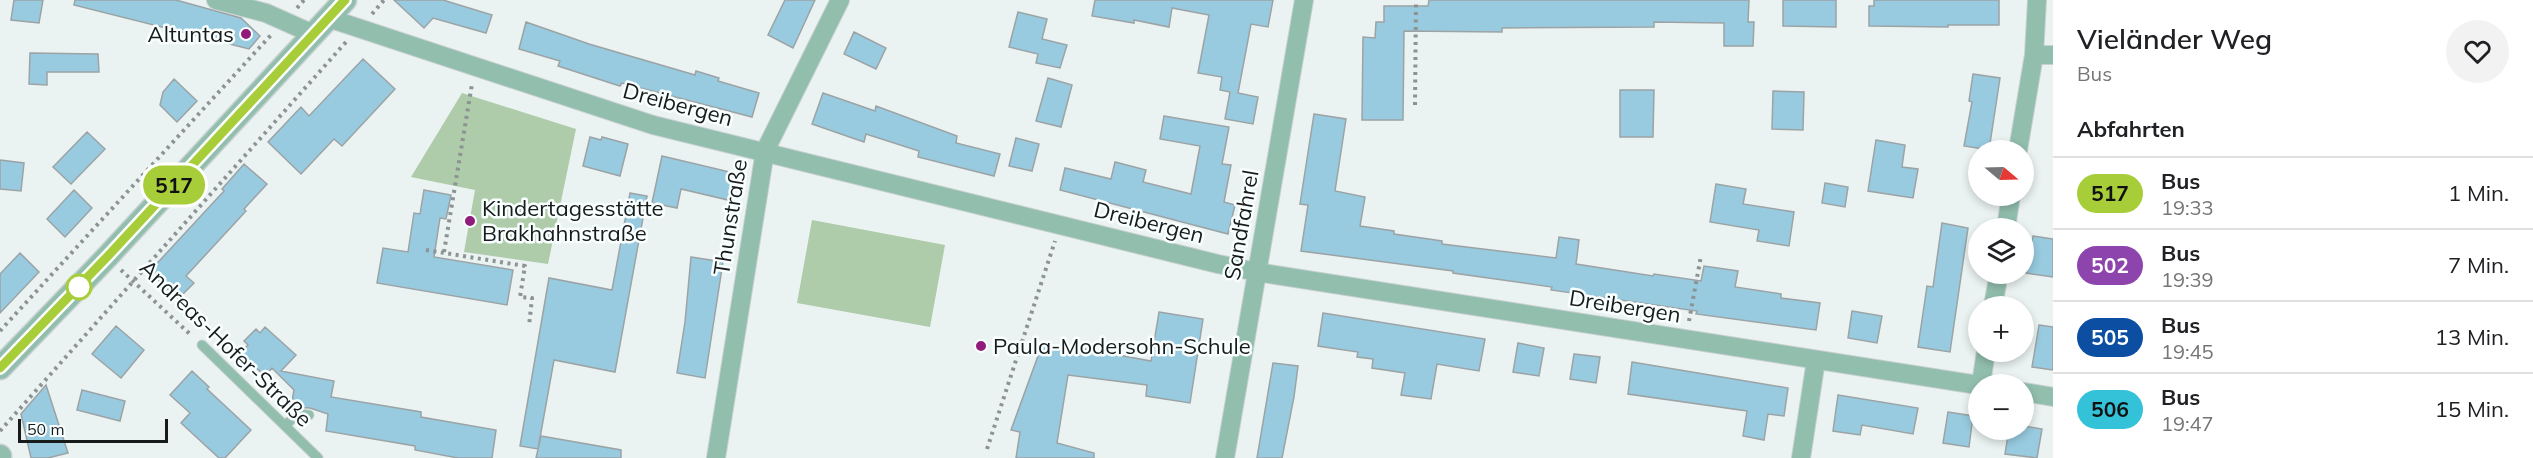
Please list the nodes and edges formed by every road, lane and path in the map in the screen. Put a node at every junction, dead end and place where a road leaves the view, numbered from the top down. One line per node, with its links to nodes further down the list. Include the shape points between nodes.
1 (216, 0): 9 (street, Dreibergen, via 266,13)
2 (304, 0): 9 (path)
3 (345, 0): 10 (street)
4 (384, 0): 11 (path)
5 (840, 0): 17 (street, Thunstraße)
6 (1304, 0): 23 (street, Sandfahrel)
7 (1416, 0): 15 (path)
8 (2037, 0): 12 (street)
9 (284, 22): 10 (street, Dreibergen); 26 (path)
10 (320, 26): 11 (street, Dreibergen); 22 (street)
11 (358, 29): 14 (street, Dreibergen); 24 (path)
12 (2034, 55): 13 (street); 16 (street)
13 (2053, 55)
14 (476, 68): 17 (street, Dreibergen, via 653,125); 20 (path)
15 (1414, 105)
16 (2020, 140)
17 (765, 151): 18 (street, Dreibergen); 39 (street, Thunstraße)
18 (1060, 225): 23 (street, Dreibergen); 37 (path)
19 (426, 250): 20 (path)
20 (444, 252): 25 (path, via 525,266 520,297 532,298)
21 (1701, 256): 27 (path)
22 (107, 257): 24 (path, Andreas-Hofer-Straße); 30 (street)
23 (1257, 273): 27 (street, Dreibergen); 40 (street, Sandfahrel)
24 (132, 280): 28 (path, Andreas-Hofer-Straße); 36 (path)
25 (528, 326)
26 (0, 331)
27 (1685, 339): 29 (street, Dreibergen)
28 (202, 345): 35 (lane, Andreas-Hofer-Straße)
29 (1816, 360): 31 (street, Dreibergen); 41 (street)
30 (0, 368)
31 (1968, 383)
32 (2034, 394): 33 (street)
33 (2053, 397)
34 (309, 415): 35 (lane, via 297,414)
35 (285, 426): 38 (lane, Andreas-Hofer-Straße)
36 (0, 431)
37 (987, 449)
38 (318, 458)
39 (716, 458)
40 (1225, 458)
41 (1801, 458)

